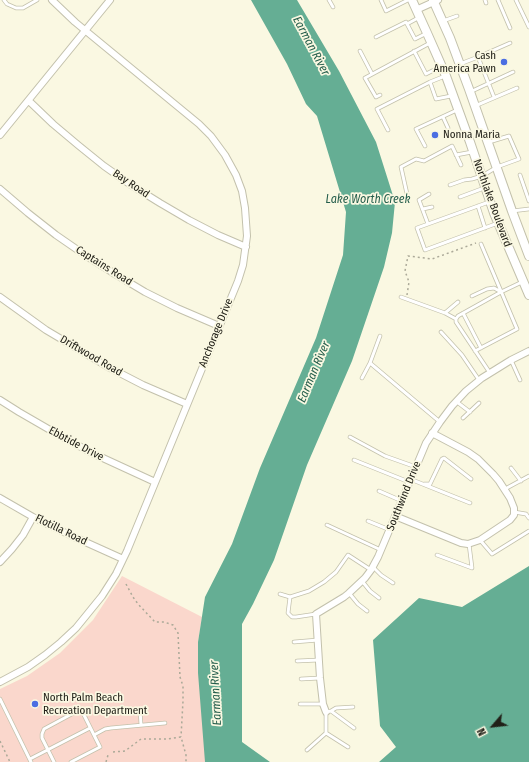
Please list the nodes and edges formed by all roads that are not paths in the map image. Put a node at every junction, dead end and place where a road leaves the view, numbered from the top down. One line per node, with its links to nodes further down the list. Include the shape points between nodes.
1 (4, 0): 2 (lane, via 16,8 23,8)
2 (37, 0)
3 (52, 0): 20 (street, Anchorage Drive)
4 (110, 0): 20 (street)
5 (329, 0): 12 (lane)
6 (381, 0): 7 (lane, via 386,10)
7 (408, 0)
8 (412, 0): 13 (main road, Northlake Boulevard)
9 (498, 0): 19 (lane)
10 (516, 0): 18 (lane)
11 (435, 1): 13 (street); 16 (main road, Northlake Boulevard)
12 (333, 7)
13 (416, 10): 15 (main road, Northlake Boulevard)
14 (456, 16): 16 (lane)
15 (420, 17): 17 (lane); 21 (main road, Northlake Boulevard)
16 (442, 21): 28 (main road, Northlake Boulevard)
17 (407, 24): 21 (lane, via 415,39); 22 (lane, via 406,22)
18 (529, 27)
19 (510, 28)
20 (85, 31): 40 (street); 72 (street, Anchorage Drive, via 199,124 219,145 231,164 242,191 247,225)
21 (427, 33): 23 (main road, Northlake Boulevard)
22 (376, 37)
23 (431, 42): 26 (lane); 29 (main road, Northlake Boulevard)
24 (510, 43): 27 (lane)
25 (360, 50): 31 (lane)
26 (414, 51): 29 (lane, via 426,74); 31 (lane)
27 (478, 57): 28 (lane); 34 (lane)
28 (460, 64): 36 (main road, Northlake Boulevard)
29 (442, 66): 32 (main road, Northlake Boulevard)
30 (513, 72): 34 (lane)
31 (372, 74): 37 (lane, via 366,78 376,97)
32 (446, 76): 33 (lane); 38 (main road, Northlake Boulevard)
33 (430, 82): 38 (lane, via 436,99); 45 (lane, via 377,109)
34 (488, 83): 36 (lane); 39 (lane)
35 (517, 88): 39 (lane)
36 (470, 92): 41 (main road, Northlake Boulevard)
37 (380, 95)
38 (453, 96): 42 (main road, Northlake Boulevard)
39 (494, 97): 41 (lane)
40 (29, 100): 46 (street); 72 (street, Bay Road, via 78,145 132,185 189,220)
41 (475, 106): 47 (main road, Northlake Boulevard)
42 (458, 109): 43 (lane); 49 (main road, Northlake Boulevard)
43 (443, 117): 44 (lane); 48 (lane, via 416,129)
44 (448, 128)
45 (388, 130)
46 (0, 136)
47 (488, 142): 52 (main road, Northlake Boulevard); 52 (lane, via 508,136 519,159)
48 (425, 146)
49 (473, 151): 50 (lane); 54 (main road, Northlake Boulevard)
50 (456, 155): 51 (lane); 58 (lane, via 452,146 424,161 416,159 401,167)
51 (461, 165)
52 (497, 167): 54 (lane); 67 (main road, Northlake Boulevard)
53 (520, 175): 61 (lane)
54 (482, 176): 55 (lane); 56 (main road, Northlake Boulevard)
55 (450, 185)
56 (485, 188): 60 (lane); 62 (main road, Northlake Boulevard)
57 (0, 189): 84 (street, Captains Road, via 56,235 115,274 145,292)
58 (407, 194)
59 (429, 194): 65 (lane, via 419,200)
60 (460, 197)
61 (529, 201)
62 (490, 202): 63 (lane); 68 (main road, Northlake Boulevard)
63 (478, 206): 69 (lane); 70 (lane)
64 (432, 207): 65 (lane)
65 (423, 209): 69 (lane)
66 (529, 209): 67 (lane)
67 (512, 211): 73 (main road, Northlake Boulevard)
68 (498, 223): 70 (lane); 74 (main road, Northlake Boulevard)
69 (428, 224): 70 (lane, via 418,228 425,250)
70 (485, 228)
71 (481, 244): 75 (lane)
72 (246, 247): 84 (street, Anchorage Drive, via 238,281)
73 (529, 256)
74 (523, 282): 75 (lane); 76 (main road, Northlake Boulevard)
75 (501, 292): 77 (lane, via 494,288); 82 (lane); 87 (lane, via 517,329)
76 (529, 295)
77 (472, 296)
78 (0, 297): 99 (street, Driftwood Road, via 46,330 110,368)
79 (401, 297): 81 (lane)
80 (458, 302): 81 (lane)
81 (445, 313): 83 (lane)
82 (463, 313): 83 (lane); 87 (lane)
83 (456, 318): 88 (lane, via 456,322)
84 (219, 326): 99 (street, Anchorage Drive)
85 (441, 332): 94 (lane)
86 (380, 336): 91 (lane)
87 (482, 348): 88 (lane)
88 (476, 351): 92 (lane)
89 (529, 352): 90 (street, Southwind Drive)
90 (510, 360): 92 (street, Southwind Drive); 95 (lane)
91 (370, 363): 93 (lane); 102 (lane)
92 (490, 373): 94 (street, Southwind Drive)
93 (362, 378)
94 (479, 380): 97 (street, Southwind Drive)
95 (520, 380)
96 (0, 400): 112 (street, Ebbtide Drive, via 92,453)
97 (456, 401): 100 (lane); 102 (street, Southwind Drive)
98 (479, 403): 100 (lane)
99 (187, 404): 112 (street, Anchorage Drive)
100 (470, 412): 101 (lane)
101 (463, 418)
102 (440, 422): 103 (street, Southwind Drive)
103 (432, 433): 106 (street, Southwind Drive); 114 (street, via 478,459)
104 (350, 437): 106 (lane, via 385,456)
105 (354, 460): 110 (lane)
106 (416, 467): 110 (street, Southwind Drive)
107 (511, 468): 111 (lane)
108 (529, 476): 111 (lane)
109 (471, 479): 113 (lane, via 444,458 430,484)
110 (410, 480): 113 (lane); 117 (street, Southwind Drive)
111 (521, 481): 114 (lane)
112 (156, 482): 132 (street, Anchorage Drive)
113 (424, 484): 118 (lane)
114 (504, 489): 119 (street)
115 (380, 491): 117 (lane)
116 (0, 498): 122 (street, Flotilla Road)
117 (402, 501): 121 (street, Southwind Drive)
118 (470, 503)
119 (514, 512): 120 (lane); 128 (street, via 510,520)
120 (528, 513): 123 (lane)
121 (395, 516): 126 (street, Southwind Drive); 129 (street)
122 (33, 517): 132 (street, Flotilla Road); 133 (street, via 23,535)
123 (529, 518)
124 (368, 521): 126 (lane)
125 (327, 525): 130 (lane)
126 (390, 530): 130 (street, Southwind Drive)
127 (529, 531): 128 (lane, via 492,554)
128 (480, 540): 129 (street)
129 (469, 544): 131 (lane, via 472,568)
130 (381, 550): 134 (street, Southwind Drive)
131 (437, 555)
132 (123, 559): 149 (street, Anchorage Drive, via 102,596 76,628 45,655)
133 (0, 562)
134 (372, 568): 135 (street, Southwind Drive); 136 (lane); 139 (lane, via 348,555 336,572 324,582)
135 (362, 581): 137 (street, Southwind Drive); 140 (lane)
136 (393, 584)
137 (349, 593): 141 (lane); 142 (street, Southwind Drive)
138 (280, 594): 139 (lane)
139 (290, 597): 142 (lane, via 288,613 292,617)
140 (379, 598)
141 (367, 611)
142 (316, 614): 143 (street)
143 (318, 640): 144 (lane); 145 (street)
144 (294, 642)
145 (319, 660): 146 (lane); 147 (street)
146 (297, 661)
147 (320, 678): 148 (lane); 152 (street)
148 (301, 679)
149 (0, 682)
150 (0, 699): 165 (lane)
151 (300, 704): 152 (lane)
152 (323, 704): 155 (street)
153 (353, 707): 155 (lane, via 336,708)
154 (140, 710): 157 (lane)
155 (328, 712): 159 (lane); 160 (lane)
156 (165, 723): 157 (lane)
157 (141, 725): 161 (lane, via 105,729)
158 (90, 728): 161 (lane); 163 (lane); 163 (lane, via 81,709 44,729 42,738)
159 (354, 728)
160 (326, 733): 162 (lane); 164 (lane)
161 (94, 735): 167 (lane, via 100,747)
162 (348, 747)
163 (48, 750): 165 (lane); 166 (lane)
164 (307, 750)
165 (30, 760)
166 (54, 762)
167 (71, 762)

